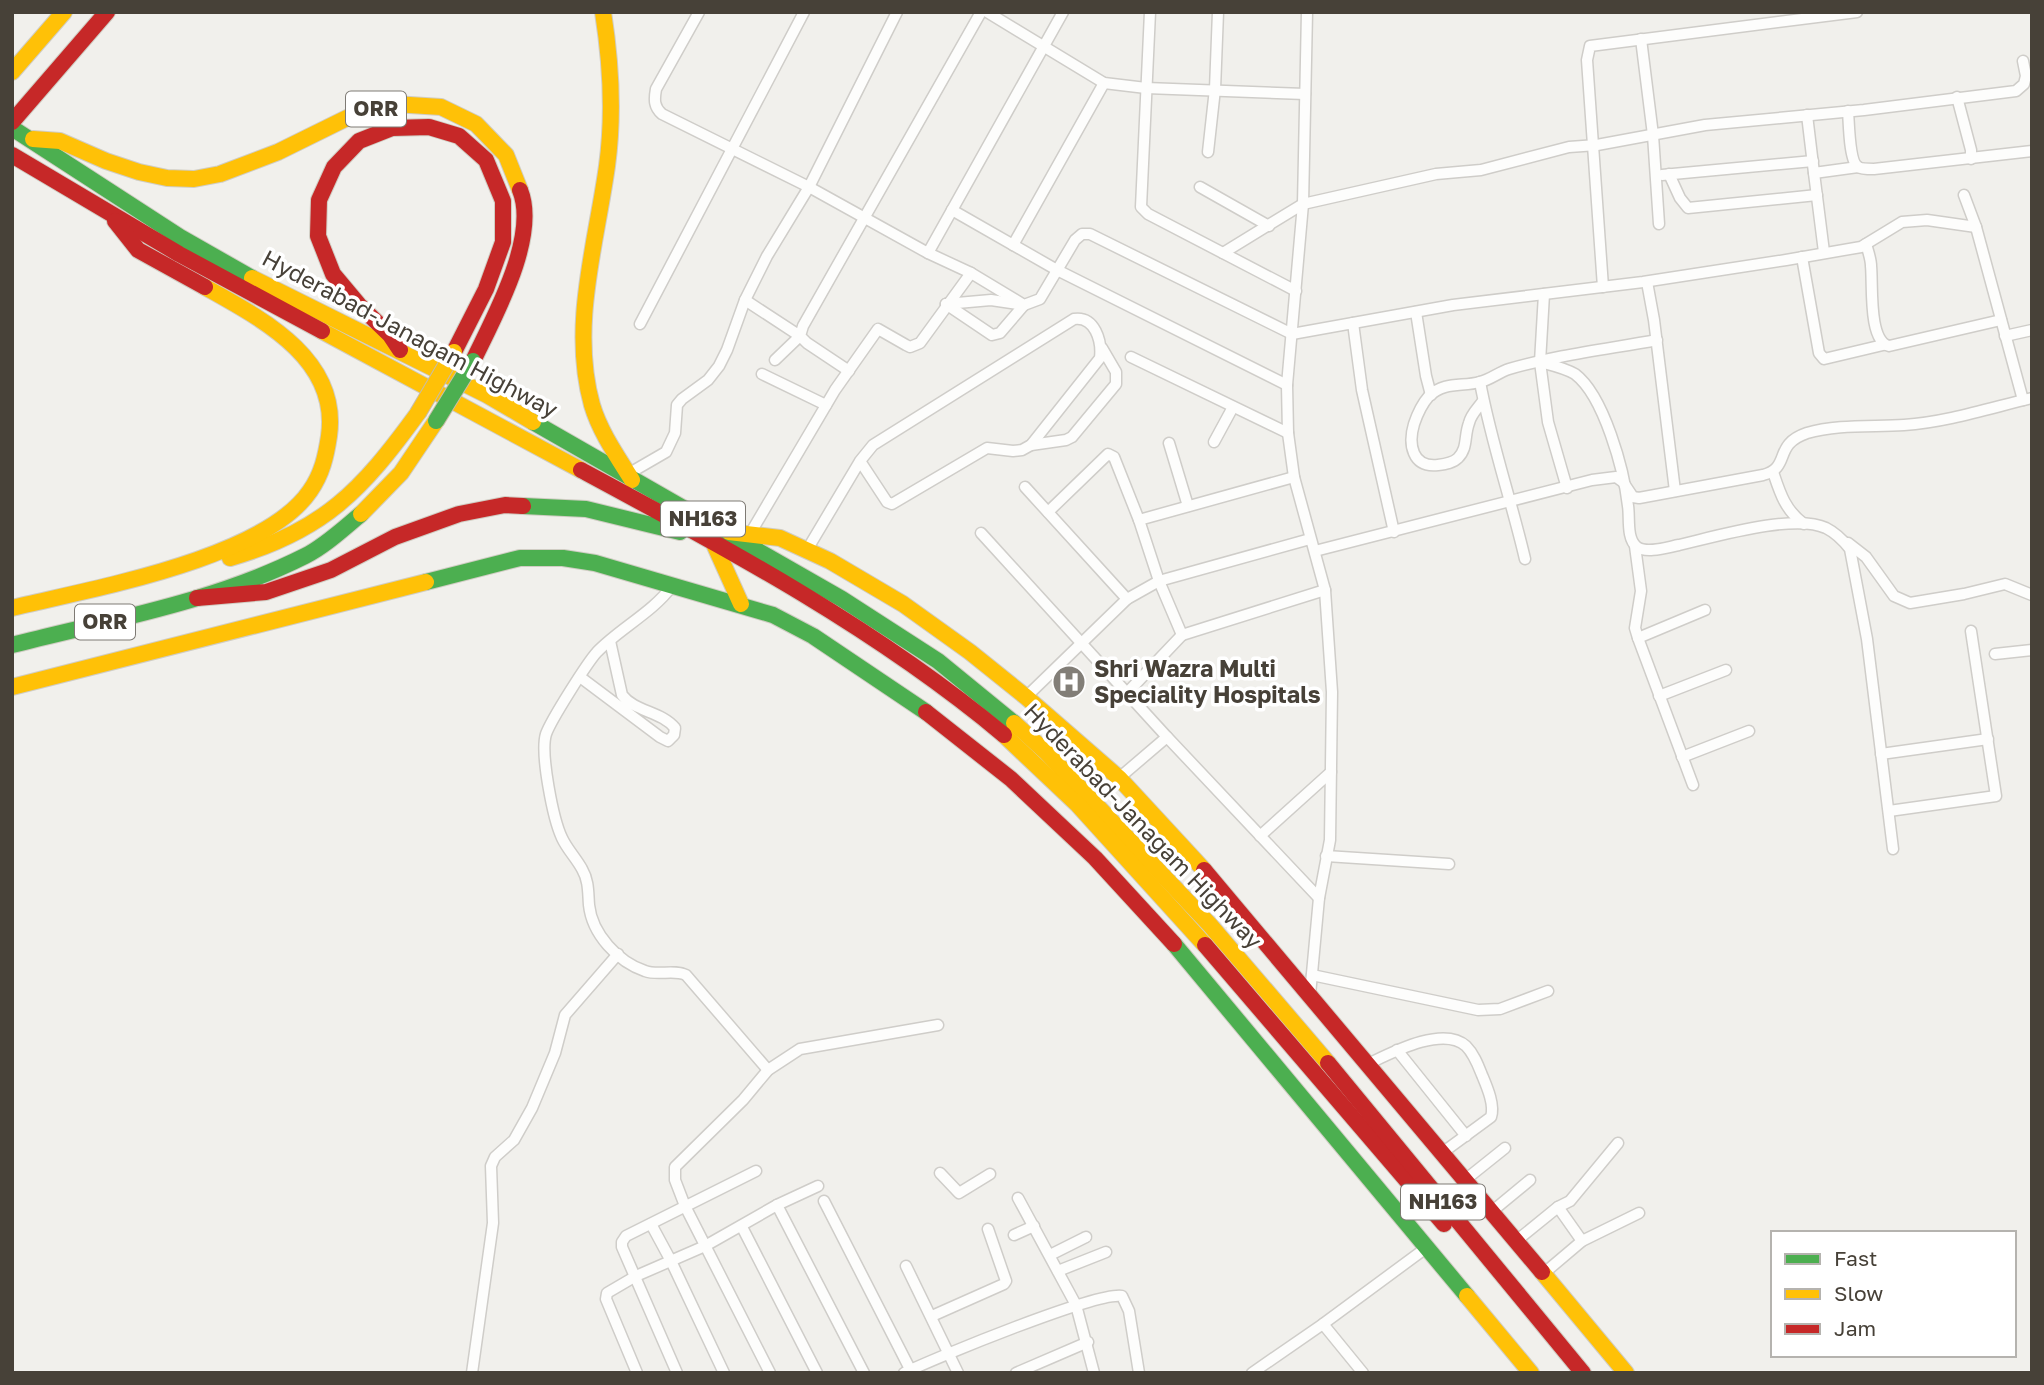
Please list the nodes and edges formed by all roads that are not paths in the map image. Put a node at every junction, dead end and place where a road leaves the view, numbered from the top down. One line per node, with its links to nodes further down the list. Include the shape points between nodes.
1 (64, 12): 17 (main road)
2 (107, 12): 25 (main road)
3 (603, 12): 96 (main road, via 611,111 608,163 583,313 584,365 593,405)
4 (699, 12): 30 (street, via 656,89 657,109)
5 (804, 12): 30 (street)
6 (897, 12): 40 (street)
7 (981, 12): 47 (street)
8 (987, 12): 15 (street)
9 (1063, 12): 15 (street)
10 (1150, 12): 19 (street)
11 (1218, 12): 20 (street)
12 (1307, 12): 21 (street)
13 (1857, 12): 14 (street)
14 (1641, 39): 27 (street); 29 (street, via 1590,47)
15 (1044, 48): 18 (street); 45 (street)
16 (2023, 61): 22 (street, via 2026,76 2016,91)
17 (12, 72)
18 (1104, 83): 19 (street); 51 (street)
19 (1146, 88): 20 (street); 55 (street, via 1141,207)
20 (1215, 89): 21 (street); 32 (street)
21 (1305, 94): 44 (street)
22 (1957, 97): 23 (street); 34 (street)
23 (1848, 111): 24 (street); 36 (street, via 1852,154)
24 (1807, 115): 27 (street); 35 (street)
25 (18, 116)
26 (12, 128): 28 (main road, Hyderabad-Janagam Highway / NH163)
27 (1653, 135): 29 (street); 39 (street)
28 (29, 139): 77 (main road, Hyderabad-Janagam Highway / NH163, via 180,237); 123 (main road, ORR, bridge, via 60,141 139,172 194,179 278,152 349,117 394,104 441,107 476,124 506,155 526,202 521,249 504,295 473,360 401,473 366,511 308,555)
29 (1592, 146): 44 (street, via 1569,147 1481,170 1436,174); 60 (street)
30 (732, 149): 40 (street); 69 (street)
31 (2032, 151): 34 (street)
32 (1208, 152)
33 (12, 155): 46 (main road, Hyderabad-Janagam Highway / NH163)
34 (1971, 159): 36 (street)
35 (1813, 161): 37 (street); 38 (street)
36 (1858, 167): 37 (street)
37 (1814, 173): 42 (street)
38 (1669, 174): 39 (street); 42 (street, via 1688,208)
39 (1656, 176): 48 (street)
40 (809, 187): 47 (street); 63 (street)
41 (1200, 187): 49 (street)
42 (1817, 195): 53 (street)
43 (1964, 195): 50 (street)
44 (1303, 204): 49 (street); 61 (street)
45 (952, 210): 51 (street); 54 (street)
46 (108, 212): 113 (main road, Hyderabad-Janagam Highway / NH163); 118 (main road, ORR, via 135,246 233,303 309,360 324,387 330,413 326,464 315,485 288,515 247,541)
47 (864, 217): 54 (street); 72 (street)
48 (1659, 224)
49 (1269, 226): 55 (street)
50 (1976, 227): 52 (street, via 1927,220 1902,222); 67 (street)
51 (1013, 244): 57 (street)
52 (1866, 244): 53 (street); 75 (street, via 1874,320)
53 (1824, 252): 56 (street)
54 (928, 253): 58 (street)
55 (1223, 253): 61 (street)
56 (1801, 257): 59 (street); 75 (street, via 1819,353 1824,359)
57 (1057, 270): 65 (street, via 1040,299); 71 (street, via 1079,236 1090,234); 84 (street)
58 (971, 273): 64 (street); 65 (street)
59 (1647, 282): 60 (street); 74 (street)
60 (1604, 287): 62 (street)
61 (1296, 291): 71 (street)
62 (1544, 294): 66 (street); 80 (street)
63 (746, 300): 72 (street); 96 (street, via 719,366 677,405 675,433 666,452)
64 (946, 304): 65 (street, via 991,300); 65 (street, via 992,335 1000,333); 81 (street, via 915,345 906,345 878,329)
65 (1024, 304)
66 (1416, 312): 68 (street); 85 (street)
67 (2001, 320): 73 (street); 75 (street)
68 (1353, 323): 71 (street); 108 (street, via 1362,390)
69 (640, 324)
70 (2032, 330): 73 (street)
71 (1292, 334): 84 (street)
72 (800, 336): 79 (street); 81 (street)
73 (2005, 336): 86 (street)
74 (1657, 340): 80 (street); 101 (street)
75 (1883, 345)
76 (1101, 347): 93 (street, via 1100,358); 93 (street, via 1116,372 1116,384 1072,437); 94 (street, via 1090,323 1074,319 873,445)
77 (402, 353): 96 (main road, Hyderabad-Janagam Highway / NH163, via 487,395); 118 (main road, ORR, bridge, via 333,274 318,236 319,200 334,167 359,141 392,128 429,127 459,136 486,160 503,201 503,243 454,352 386,460 346,501 300,533 258,552)
78 (1131, 357): 89 (street)
79 (775, 360)
80 (1539, 362): 83 (street, via 1506,369); 98 (street, via 1574,373 1590,389 1603,412); 100 (street, via 1548,422)
81 (849, 371): 88 (street)
82 (762, 374): 88 (street)
83 (1480, 382): 85 (street, via 1456,383); 87 (street)
84 (1287, 385): 90 (street)
85 (1431, 395): 87 (street, via 1418,412 1410,440 1413,452 1431,466 1455,462 1462,453 1468,424)
86 (2028, 399): 95 (street, via 1905,425 1811,432 1786,444)
87 (1483, 401): 102 (street)
88 (827, 405): 110 (street)
89 (1233, 407): 90 (street); 91 (street)
90 (1288, 433): 97 (street)
91 (1214, 442)
92 (1169, 443): 103 (street)
93 (1031, 444): 94 (street, via 1022,450 987,448 892,504)
94 (860, 461): 115 (street)
95 (1773, 472): 101 (street); 106 (street, via 1786,506)
96 (630, 477): 107 (main road, Hyderabad-Janagam Highway / NH163)
97 (1294, 477): 103 (street); 111 (street)
98 (1623, 482): 100 (street, via 1616,477); 101 (street, via 1633,497); 114 (street)
99 (1025, 486): 104 (street)
100 (1567, 488): 102 (street)
101 (1675, 491)
102 (1512, 502): 108 (street); 117 (street)
103 (1188, 506): 105 (street)
104 (1048, 512): 105 (street, via 1108,454 1114,457); 124 (street)
105 (1139, 520): 119 (street)
106 (1804, 524): 112 (street, via 1827,528); 114 (street, via 1770,525 1661,549)
107 (726, 531): 110 (main road); 219 (main road, Hyderabad-Janagam Highway / NH163, via 938,660 1046,752 1210,925 1302,1031)
108 (1394, 532): 116 (street)
109 (981, 533): 132 (street)
110 (750, 534): 115 (main road, via 780,538)
111 (1310, 538): 116 (street); 119 (street)
112 (1843, 539): 122 (street, via 1866,558 1894,596 1910,603 2005,584); 145 (street, via 1850,549 1867,639)
113 (709, 541): 123 (main road, ORR, via 586,509 505,505 459,514 395,537 331,570 266,592); 125 (main road); 218 (main road, Hyderabad-Janagam Highway / NH163, via 906,659 962,700 1078,805 1186,923 1483,1269)
114 (1635, 546): 130 (street, via 1641,591)
115 (807, 550): 141 (main road, via 903,604)
116 (1315, 551): 121 (street)
117 (1525, 559)
118 (187, 564): 126 (main road, ORR)
119 (1159, 581): 124 (street); 129 (street)
120 (672, 586): 125 (main road); 131 (street, via 661,602); 138 (main road, via 595,563 520,558)
121 (1325, 590): 129 (street); 147 (street, via 1332,692)
122 (2032, 595)
123 (197, 598): 133 (main road, ORR)
124 (1127, 599): 132 (street)
125 (741, 604): 190 (main road, via 813,636 910,699 1011,779 1077,841 1153,919)
126 (12, 608)
127 (1705, 610): 130 (street)
128 (1971, 631): 144 (street)
129 (1181, 635): 139 (street)
130 (1638, 638): 140 (street)
131 (610, 641): 137 (street); 137 (street, via 622,695 627,702 669,720 676,727 674,735 668,741 660,737)
132 (1082, 643): 139 (street); 141 (street)
133 (12, 645)
134 (2032, 650): 135 (street)
135 (1995, 654)
136 (1726, 670): 140 (street)
137 (580, 677): 156 (street, via 545,735 546,767 554,819 587,880 593,925)
138 (12, 687)
139 (1126, 694): 143 (street)
140 (1659, 696): 146 (street)
141 (1026, 697): 148 (main road)
142 (1749, 732): 146 (street)
143 (1167, 737): 148 (street); 151 (street)
144 (1988, 739): 145 (street); 150 (street, via 1996,796)
145 (1881, 754): 150 (street)
146 (1682, 757): 149 (street)
147 (1331, 772): 151 (street); 153 (street)
148 (1119, 778): 159 (main road, via 1217,884)
149 (1693, 785)
150 (1889, 811): 152 (street)
151 (1260, 836): 155 (street)
152 (1893, 849)
153 (1326, 856): 154 (street); 155 (street)
154 (1448, 864)
155 (1319, 898): 157 (street)
156 (618, 954): 163 (street, via 646,972 686,975); 205 (street, via 565,1015 532,1108 514,1140 491,1166 493,1223)
157 (1312, 975): 158 (street, via 1478,1010 1500,1009); 159 (street)
158 (1548, 990)
159 (1310, 998): 162 (main road)
160 (938, 1024): 163 (street, via 800,1049)
161 (1397, 1050): 162 (street); 164 (street); 164 (street, via 1450,1038 1466,1046 1475,1058 1493,1112)
162 (1368, 1064): 167 (main road)
163 (768, 1070): 177 (street, via 675,1167)
164 (1466, 1136): 167 (street)
165 (1618, 1143): 178 (street, via 1570,1201)
166 (1505, 1148): 171 (street)
167 (1442, 1153): 171 (main road)
168 (756, 1171): 177 (street)
169 (940, 1173): 170 (street, via 959,1193)
170 (990, 1174)
171 (1465, 1180): 179 (main road)
172 (1530, 1180): 179 (street)
173 (818, 1186): 176 (street)
174 (1017, 1198): 182 (street)
175 (824, 1201): 204 (street)
176 (777, 1205): 183 (street); 211 (street)
177 (685, 1206): 181 (street); 189 (street)
178 (1558, 1207): 187 (street); 188 (street)
179 (1490, 1213): 188 (main road)
180 (1639, 1213): 187 (street)
181 (650, 1224): 193 (street); 197 (street, via 622,1242)
182 (1034, 1226): 185 (street); 192 (street)
183 (742, 1227): 189 (street); 210 (street)
184 (988, 1229): 199 (street, via 1006,1281)
185 (1014, 1234)
186 (1086, 1237): 192 (street)
187 (1583, 1241): 196 (street)
188 (1515, 1242): 196 (main road)
189 (705, 1246): 193 (street); 209 (street)
190 (1426, 1248): 200 (street); 203 (main road)
191 (1106, 1252): 195 (street)
192 (1049, 1255): 195 (street)
193 (671, 1261): 197 (street); 208 (street)
194 (906, 1266): 199 (street)
195 (1058, 1270): 198 (street)
196 (1543, 1274): 220 (main road)
197 (636, 1276): 206 (street, via 606,1295); 207 (street)
198 (1076, 1305): 201 (street); 202 (street); 215 (street, via 1122,1296 1129,1311)
199 (932, 1316): 202 (street)
200 (1323, 1324): 216 (street); 217 (street)
201 (1088, 1342): 213 (street); 214 (street)
202 (951, 1354): 204 (street); 212 (street)
203 (1526, 1371)
204 (909, 1372)
205 (472, 1373)
206 (637, 1373)
207 (677, 1373)
208 (724, 1373)
209 (770, 1373)
210 (817, 1373)
211 (864, 1373)
212 (958, 1373)
213 (1016, 1373)
214 (1094, 1373)
215 (1139, 1373)
216 (1252, 1373)
217 (1363, 1373)
218 (1566, 1373)
219 (1583, 1373)
220 (1626, 1373)

